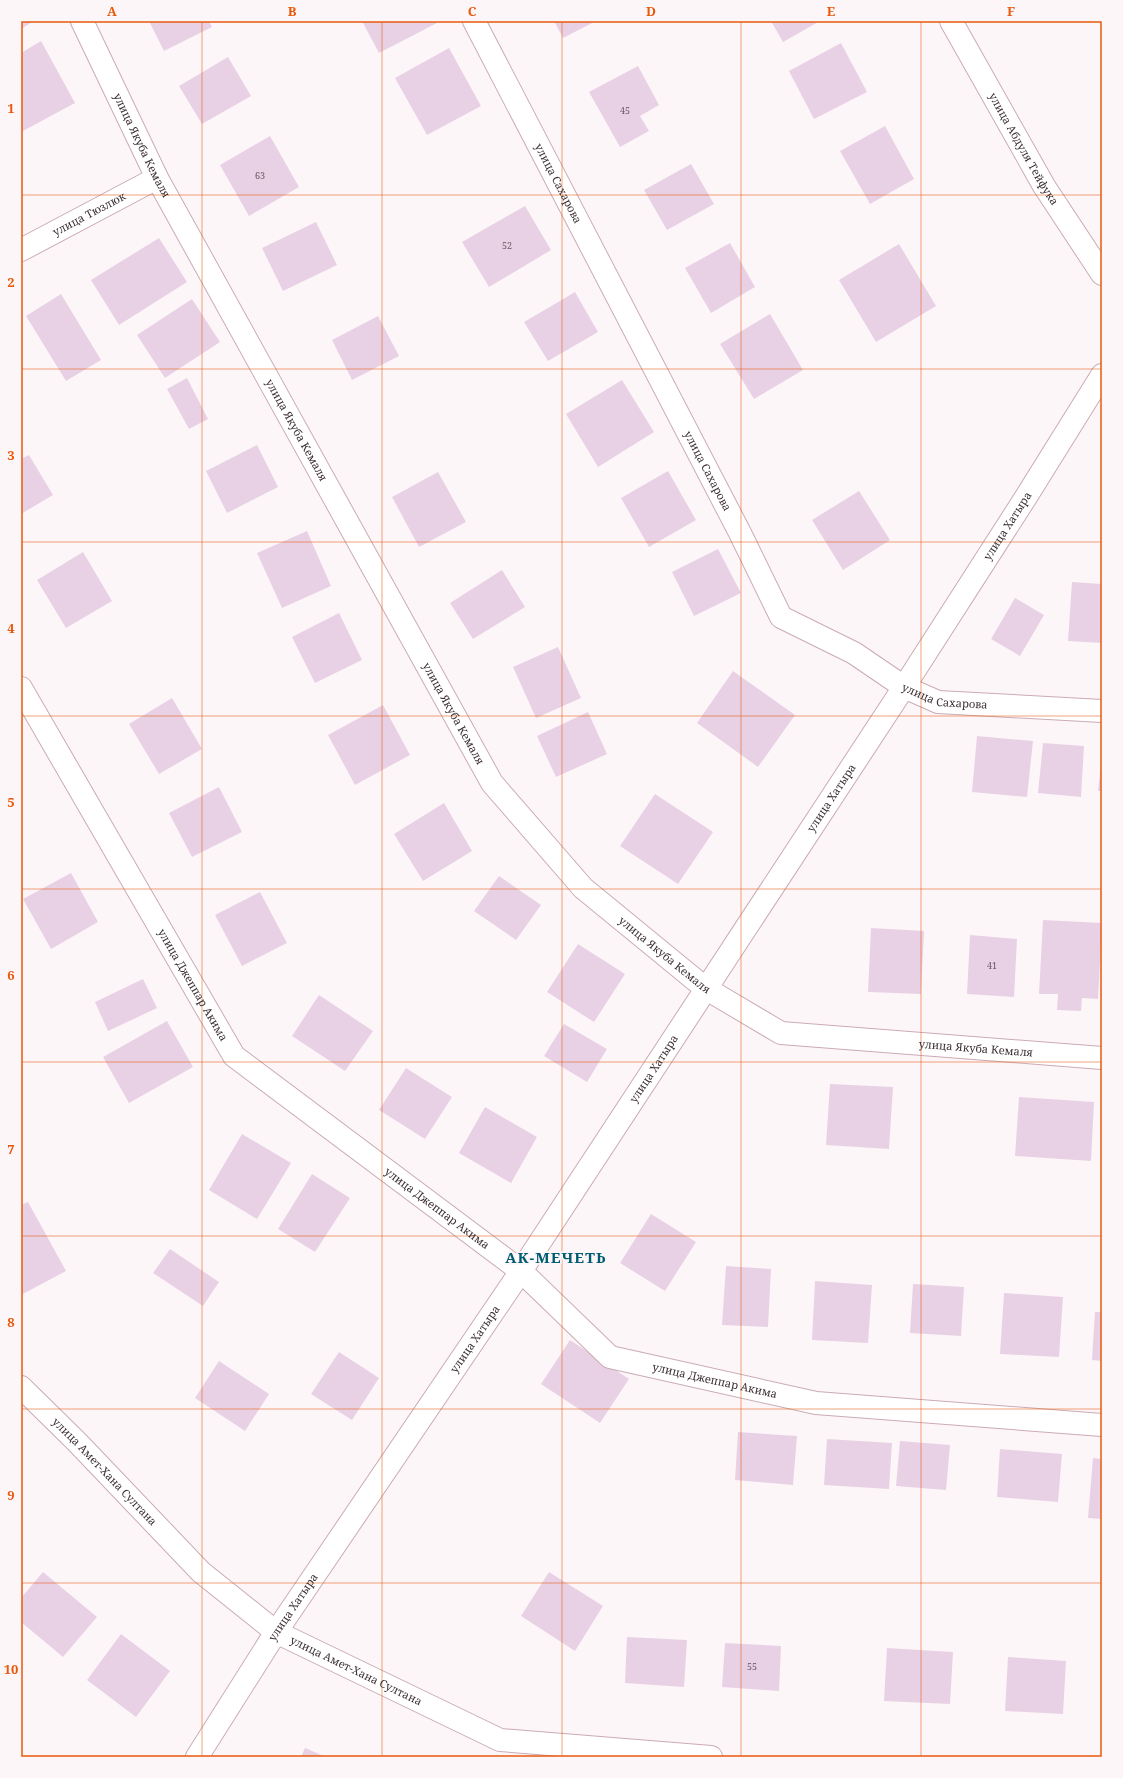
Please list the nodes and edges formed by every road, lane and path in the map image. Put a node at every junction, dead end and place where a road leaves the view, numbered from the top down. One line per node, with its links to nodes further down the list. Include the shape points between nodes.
1 (82, 21): 4 (street, улица Якуба Кемаля)
2 (474, 21): 8 (street, улица Сахарова, via 736,526 780,617 854,653)
3 (951, 21): 6 (street, улица Абдуля Тейфука, via 1044,186)
4 (157, 178): 5 (street, улица Тюзлюк); 11 (street, улица Якуба Кемаля, via 492,783 583,888)
5 (21, 250)
6 (1102, 274)
7 (1102, 375): 8 (street, улица Хатыра)
8 (904, 687): 10 (street, улица Сахарова, via 938,702); 11 (street, улица Хатыра)
9 (21, 688): 13 (street, улица Джеппар Акима, via 234,1056)
10 (1102, 711)
11 (705, 988): 12 (street, улица Якуба Кемаля, via 781,1033); 13 (street, улица Хатыра)
12 (1102, 1058)
13 (521, 1271): 15 (street, улица Джеппар Акима, via 610,1357 816,1403); 16 (street, улица Хатыра)
14 (21, 1387): 16 (street, улица Амет-Хана Султана, via 201,1572)
15 (1102, 1426)
16 (276, 1632): 17 (street, улица Хатыра); 18 (street, улица Амет-Хана Султана, via 500,1740)
17 (197, 1757)
18 (711, 1757)

